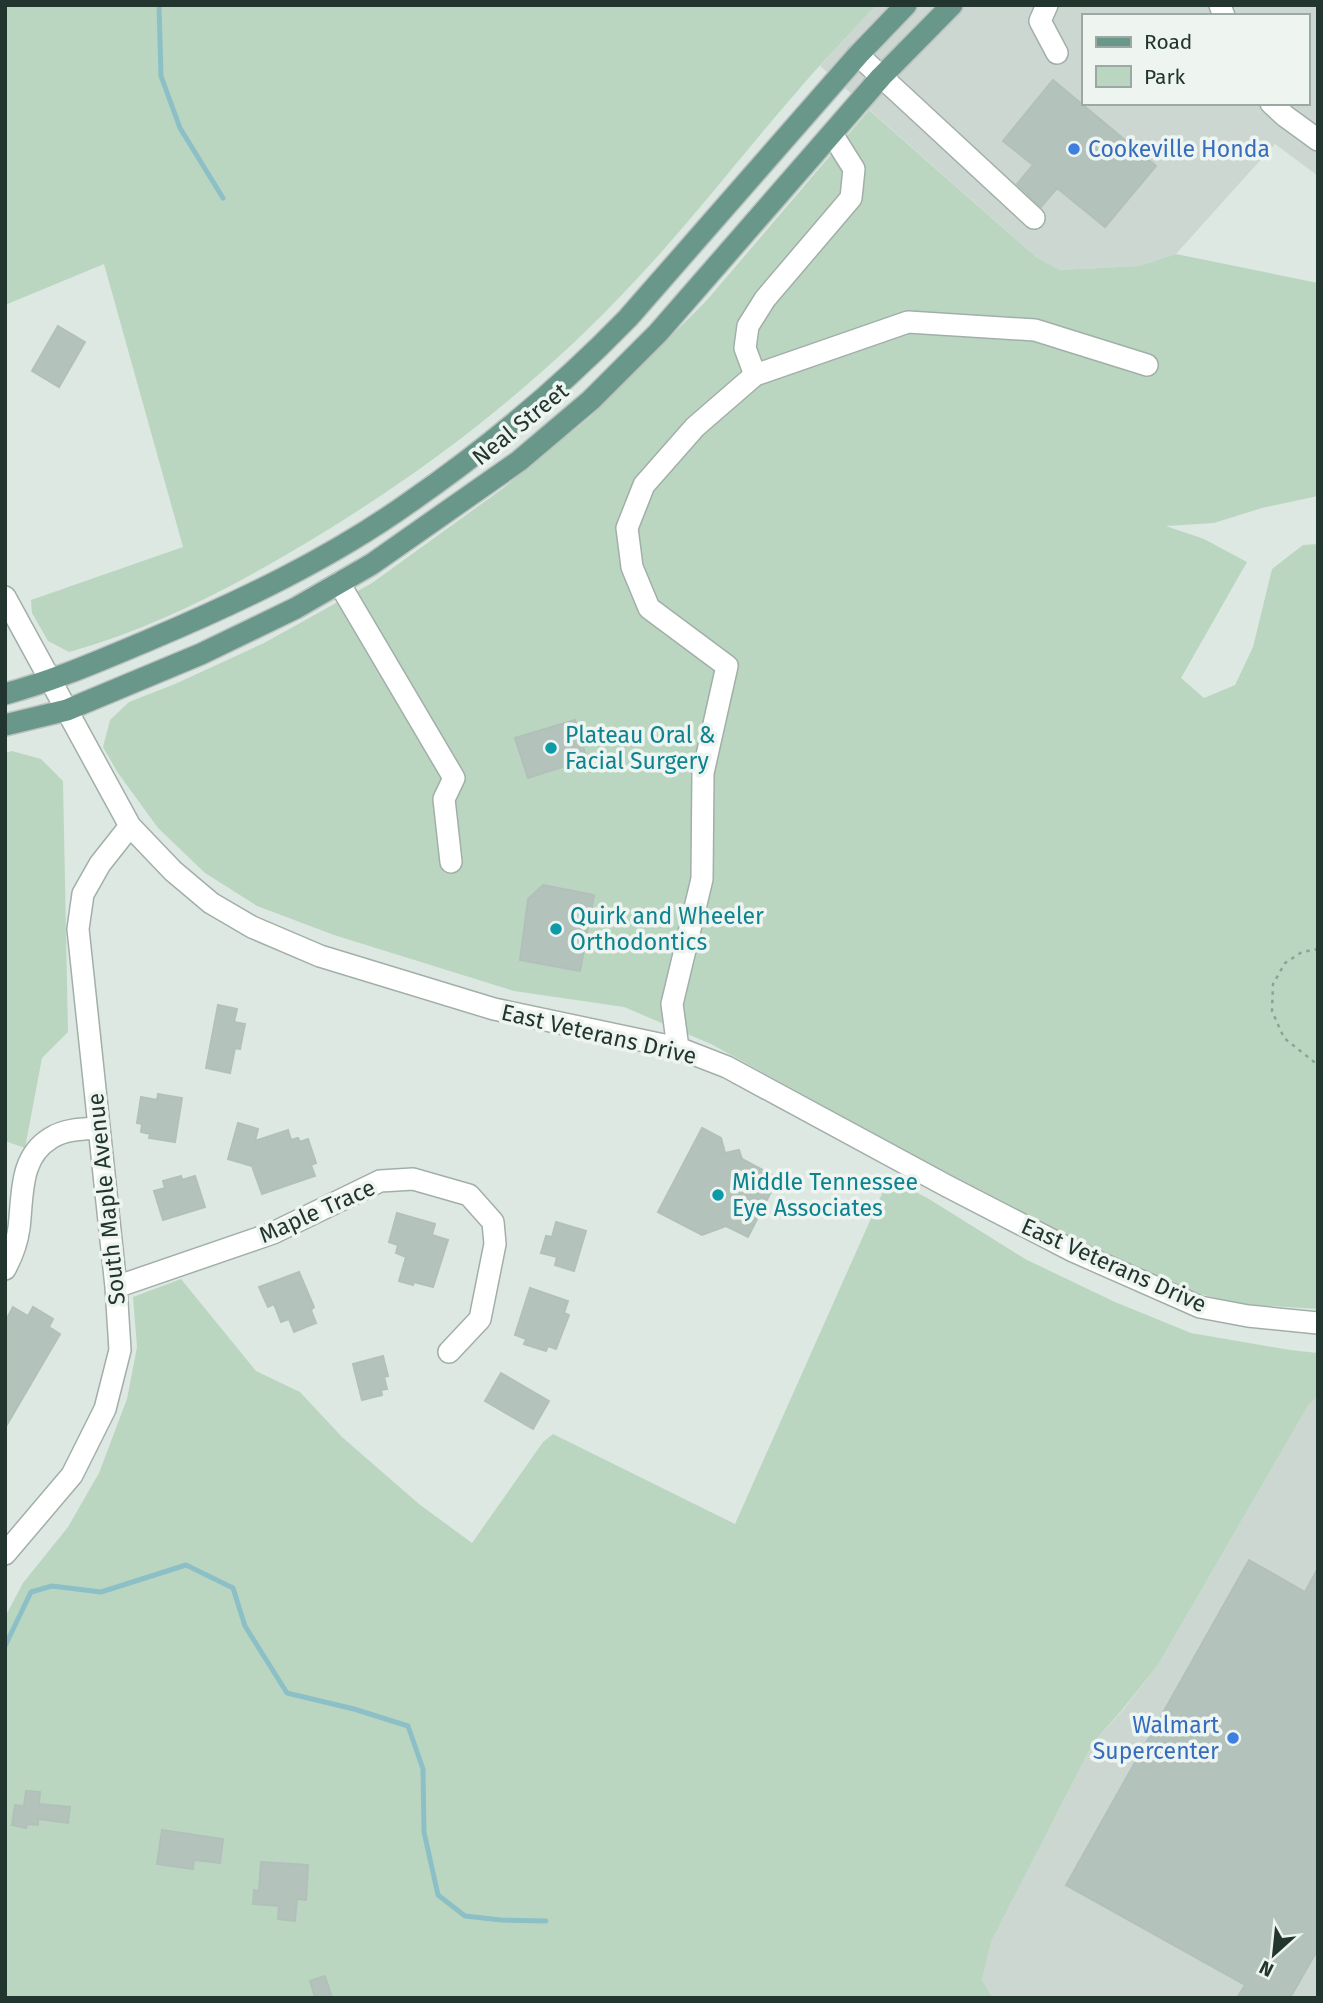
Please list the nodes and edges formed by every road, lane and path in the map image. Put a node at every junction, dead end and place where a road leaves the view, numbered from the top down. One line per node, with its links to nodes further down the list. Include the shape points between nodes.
1 (906, 5): 5 (main road, Neal Street)
2 (952, 5): 6 (main road, Neal Street)
3 (1047, 5): 4 (street, via 1040,21)
4 (1057, 53)
5 (858, 55): 6 (street); 15 (main road, Neal Street, via 628,318 592,355 475,454 409,503 295,572 214,613)
6 (881, 77): 8 (main road, Neal Street); 10 (street)
7 (1273, 105): 9 (street)
8 (831, 134): 12 (street, via 854,169 850,198 765,299 748,326 746,348); 13 (main road, Neal Street, via 692,296 591,400 519,461)
9 (1318, 140)
10 (1034, 218)
11 (1147, 365): 12 (street, via 1035,330 908,322)
12 (755, 375): 22 (street, via 695,427 644,485 627,528 632,567 649,608 727,666 703,773 702,879 672,1004)
13 (339, 583): 17 (main road, Neal Street, via 201,654); 20 (street, via 454,778 444,799)
14 (5, 597): 15 (street)
15 (51, 681): 16 (main road, Neal Street); 17 (street)
16 (5, 694)
17 (67, 710): 18 (main road, Neal Street); 19 (street, East Veterans Drive)
18 (5, 725)
19 (131, 826): 22 (street, East Veterans Drive, via 173,872 211,903 252,927 320,956 494,1009); 24 (street, South Maple Avenue, via 83,894 78,929)
20 (451, 862)
21 (1318, 949): 23 (path, via 1285,963 1273,984 1272,1011 1284,1038)
22 (678, 1048): 27 (street, East Veterans Drive, via 727,1067 1073,1251 1200,1307)
23 (1318, 1065)
24 (99, 1128): 25 (street, via 69,1130 51,1138 33,1155 24,1175 19,1231); 26 (street, South Maple Avenue)
25 (5, 1269)
26 (116, 1287): 28 (street, Maple Trace, via 273,1233 380,1181 413,1180 469,1195 494,1222 495,1244 480,1319); 29 (street, South Maple Avenue, via 120,1350 106,1409 72,1475)
27 (1318, 1323)
28 (449, 1352)
29 (5, 1554)

